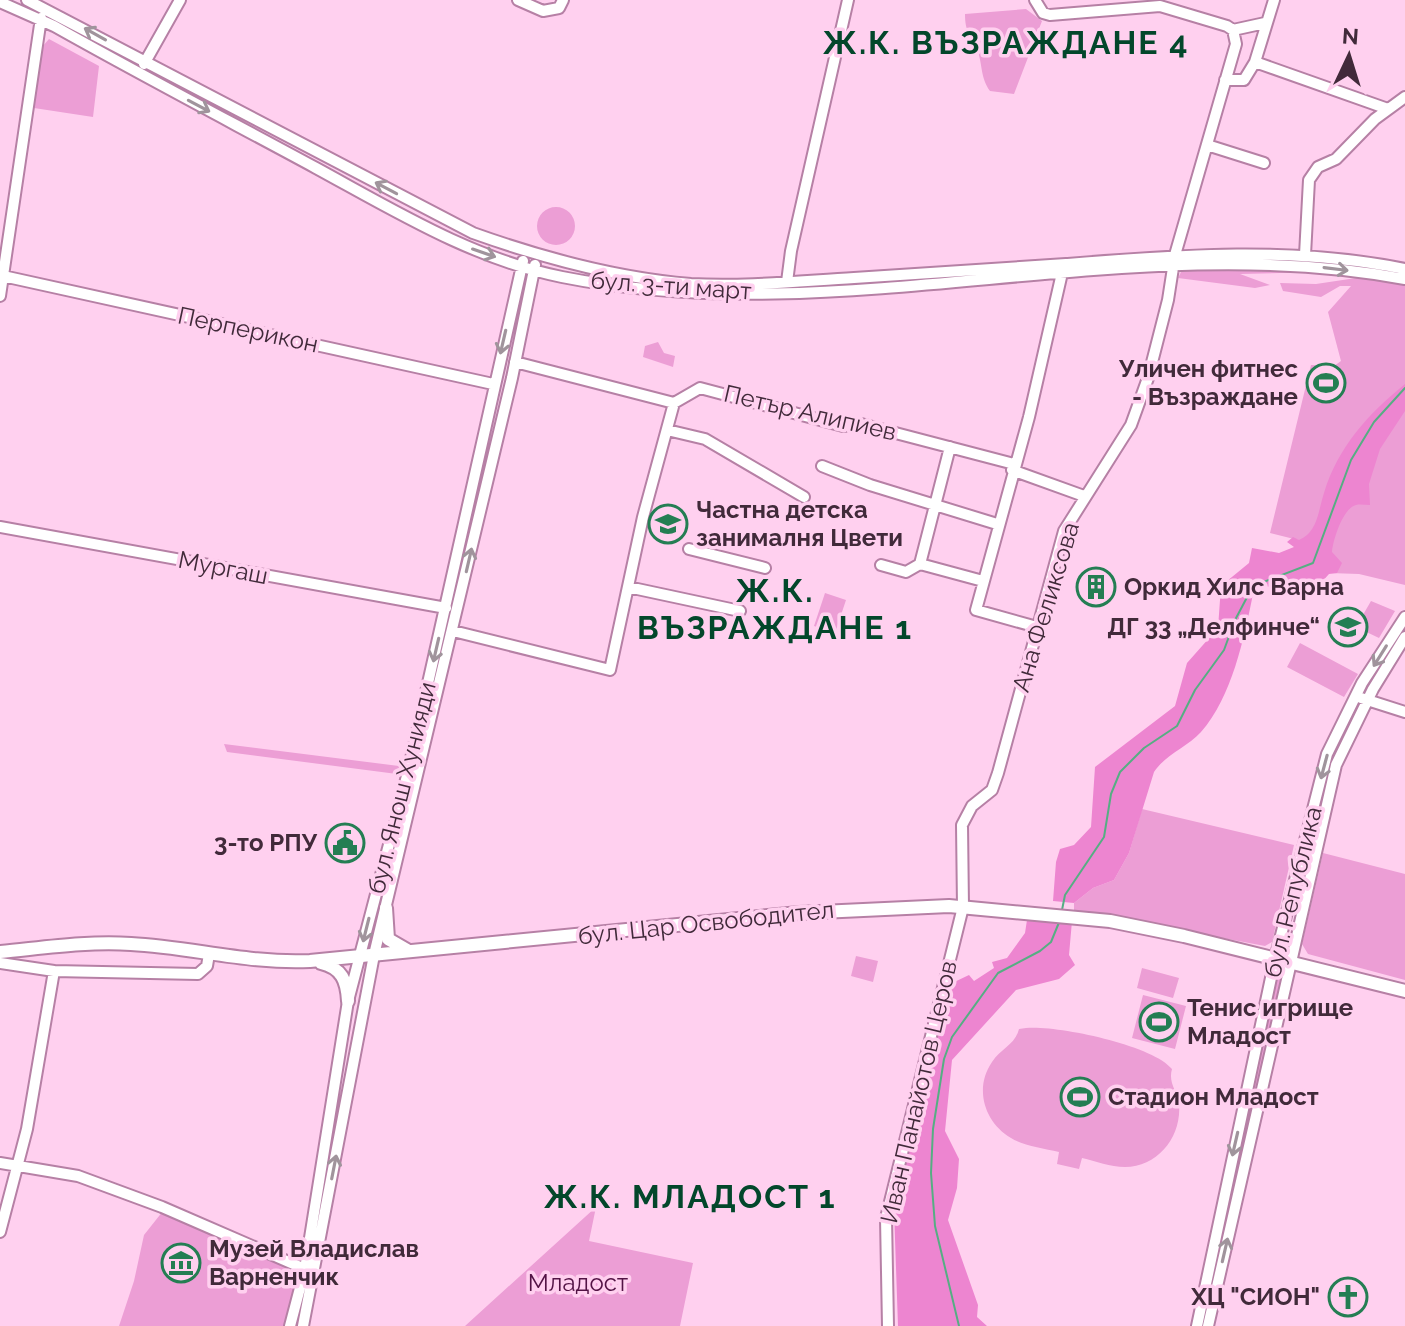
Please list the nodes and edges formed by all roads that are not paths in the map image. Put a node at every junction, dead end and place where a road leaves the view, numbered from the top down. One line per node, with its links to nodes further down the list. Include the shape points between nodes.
1 (27, 0): 9 (street, бул. 3-ти март)
2 (180, 0): 13 (street)
3 (518, 0): 4 (street, via 551,11)
4 (563, 0)
5 (848, 0): 33 (street)
6 (1035, 0): 12 (street, via 1050,15 1160,6)
7 (1274, 0): 11 (street)
8 (0, 2): 10 (street, бул. 3-ти март)
9 (43, 8): 10 (street); 13 (street, бул. 3-ти март, one-way to 9)
10 (41, 20): 15 (street, бул. 3-ти март); 31 (street)
11 (1265, 23): 12 (street); 14 (street)
12 (1233, 30): 16 (street, Ана Феликсова, via 1236,44)
13 (146, 62): 15 (street); 21 (street, бул. 3-ти март, one-way to 13)
14 (1255, 62): 16 (street, via 1244,80); 18 (street)
15 (131, 68): 22 (street, бул. 3-ти март, one-way to 22)
16 (1225, 80): 19 (street, Ана Феликсова)
17 (1405, 97): 18 (street)
18 (1388, 109): 24 (street, via 1309,180)
19 (1207, 145): 20 (street); 26 (street, Ана Феликсова)
20 (1264, 163)
21 (455, 225): 22 (street); 23 (street, бул. 3-ти март)
22 (448, 239): 27 (street, бул. 3-ти март, one-way to 27)
23 (525, 251): 25 (street, бул. 3-ти март); 27 (street, бул. Янош Хунияди)
24 (1305, 255): 26 (street, бул. 3-ти март); 28 (street, бул. 3-ти март)
25 (538, 256): 29 (street, бул. Янош Хунияди); 33 (street, бул. 3-ти март, via 672,282)
26 (1174, 260): 30 (street, бул. 3-ти март); 32 (street, бул. 3-ти март, one-way to 32, via 1300,265); 33 (street, бул. 3-ти март); 42 (street, Ана Феликсова, via 1165,313 1135,417)
27 (521, 266): 29 (street, бул. 3-ти март); 36 (street, бул. Янош Хунияди, one-way to 36)
28 (1405, 269)
29 (534, 270): 30 (street, бул. 3-ти март, via 612,285 707,294); 35 (street, бул. Янош Хунияди)
30 (1062, 273): 41 (street)
31 (3, 276): 34 (street); 36 (street, Перперикон)
32 (1405, 279)
33 (787, 282)
34 (0, 296)
35 (515, 362): 37 (street); 57 (street, бул. Янош Хунияди, one-way to 35)
36 (493, 384): 53 (street, бул. Янош Хунияди)
37 (674, 403): 38 (street); 39 (street, Петър Алипиев, via 700,388 843,426 861,424)
38 (667, 430): 43 (street, via 705,439); 52 (street)
39 (950, 447): 41 (street, Петър Алипиев); 44 (street)
40 (822, 466): 44 (street)
41 (1013, 467): 42 (street, Петър Алипиев); 45 (street)
42 (1084, 496): 56 (street, Ана Феликсова, via 1064,531)
43 (804, 497)
44 (935, 504): 45 (street); 48 (street)
45 (997, 524): 51 (street)
46 (0, 527): 53 (street, Мургаш)
47 (689, 549): 50 (street)
48 (920, 564): 49 (street, via 906,572); 51 (street)
49 (881, 565)
50 (765, 568)
51 (983, 581): 56 (street, via 976,610)
52 (628, 587): 54 (street); 57 (street, via 610,670)
53 (446, 608): 68 (street, бул. Янош Хунияди, one-way to 68)
54 (740, 611)
55 (1405, 617): 59 (street, бул. Република, one-way to 59)
56 (1037, 627): 62 (street, Ана Феликсова, via 992,790 972,806 962,825)
57 (453, 631): 63 (street, бул. Янош Хунияди)
58 (1405, 637): 60 (street, бул. Република)
59 (1355, 696): 60 (street); 69 (street, бул. Република, one-way to 69, via 1327,754)
60 (1367, 701): 61 (street); 72 (street, бул. Република, via 1336,765)
61 (1405, 712)
62 (963, 907): 64 (main road, бул. Цар Освободител, via 867,908); 69 (main road, бул. Цар Освободител, via 1073,916); 82 (street, Иван Панайотов Церов, via 886,1218)
63 (386, 908): 64 (main road, via 388,939); 67 (street, бул. Янош Хунияди)
64 (410, 951): 67 (main road, бул. Цар Освободител)
65 (0, 952): 66 (main road, бул. Цар Освободител, via 118,943)
66 (209, 954): 70 (main road, бул. Цар Освободител, via 268,963); 73 (street, via 207,966 198,974)
67 (374, 955): 68 (main road, бул. Цар Освободител); 81 (street, бул. Янош Хунияди, one-way to 67)
68 (359, 957): 70 (main road, бул. Цар Освободител); 75 (street, бул. Янош Хунияди)
69 (1275, 959): 72 (main road, бул. Цар Освободител); 83 (street, бул. Република, one-way to 83)
70 (310, 961): 75 (main road, via 339,971)
71 (0, 963): 73 (street)
72 (1288, 963): 74 (main road, бул. Цар Освободител); 84 (street, бул. Република, one-way to 72)
73 (54, 971): 77 (street)
74 (1405, 991)
75 (348, 1001): 79 (street, бул. Янош Хунияди)
76 (0, 1163): 77 (street)
77 (18, 1166): 78 (street); 79 (street, via 78,1176)
78 (0, 1232)
79 (305, 1269): 80 (street, бул. Янош Хунияди)
80 (290, 1326)
81 (303, 1326)
82 (888, 1326)
83 (1197, 1326)
84 (1208, 1326)

